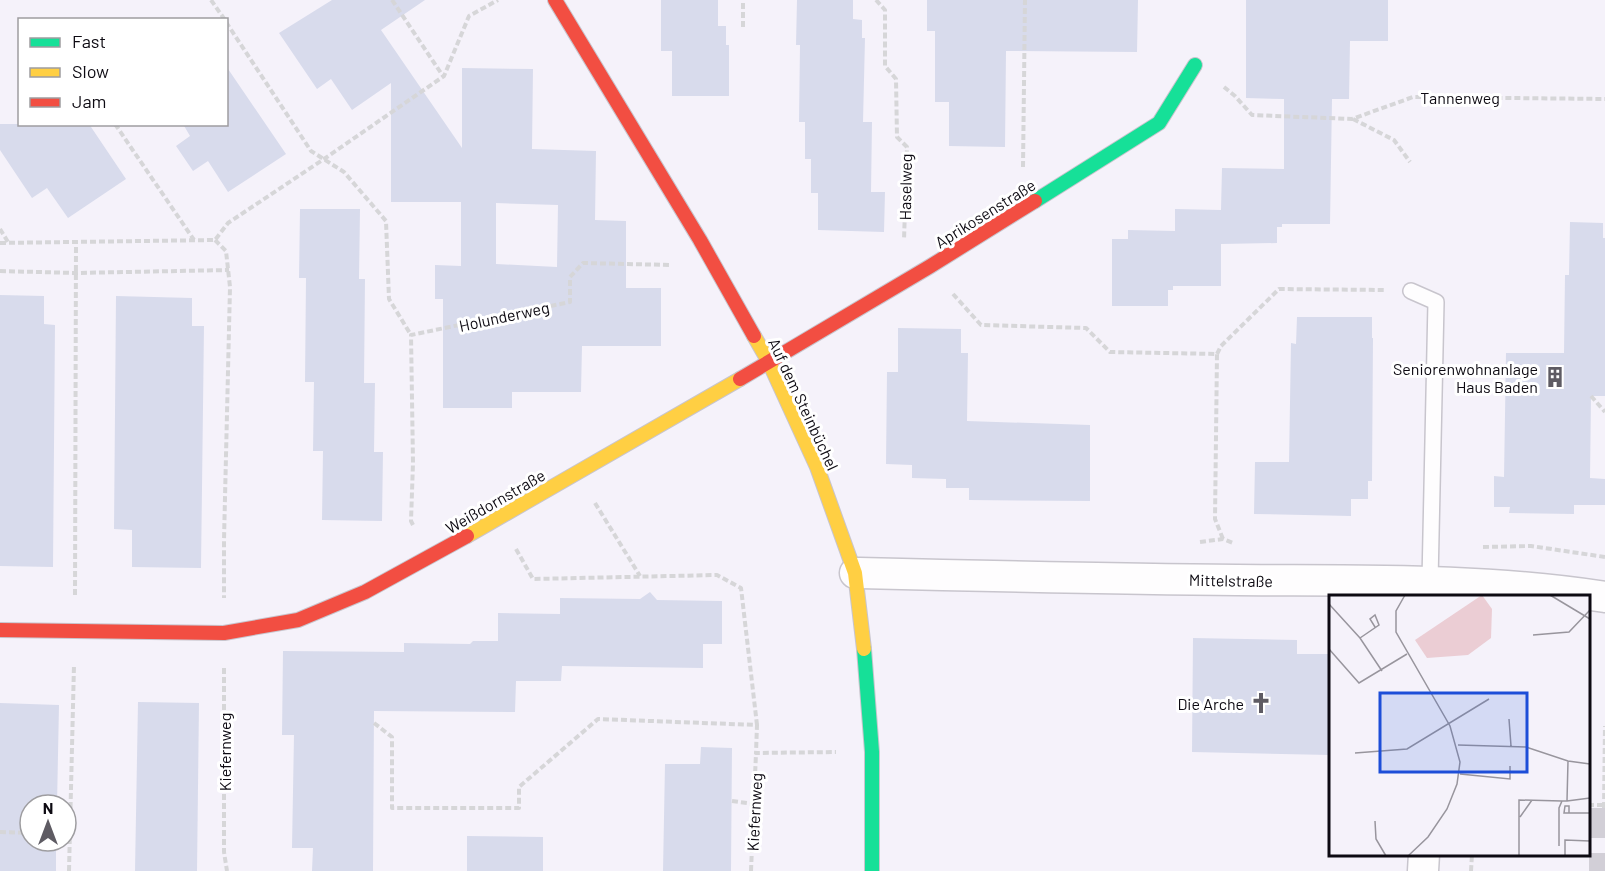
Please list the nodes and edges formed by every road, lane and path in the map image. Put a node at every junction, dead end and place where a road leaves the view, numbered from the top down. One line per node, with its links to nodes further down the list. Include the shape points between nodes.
1 (211, 0): 8 (path)
2 (392, 0): 12 (path)
3 (498, 0): 12 (path, via 469,16)
4 (555, 0): 21 (street, Auf dem Steinbüchel)
5 (743, 0): 10 (path)
6 (876, 0): 26 (path, Haselweg, via 885,10 885,66 896,79 897,137 907,147 904,241)
7 (1024, 0): 18 (path)
8 (224, 18)
9 (228, 24): 16 (path, via 311,152)
10 (743, 27)
11 (1195, 65): 14 (path, Tannenweg, via 1235,96 1252,115); 18 (street, Aprikosenstraße, via 1159,123)
12 (444, 76): 16 (path)
13 (1605, 99): 14 (path, Tannenweg, via 1413,97)
14 (1352, 119): 17 (path, via 1394,140)
15 (116, 126): 22 (path)
16 (324, 159): 20 (path, via 228,223); 31 (path, via 344,172 387,221 389,299)
17 (1410, 162)
18 (1022, 210): 26 (street, Aprikosenstraße)
19 (0, 229): 23 (path)
20 (215, 240): 22 (path); 27 (path, via 226,251)
21 (700, 240): 31 (path, Holunderweg, via 674,265 583,263 570,277 570,302); 33 (street, Auf dem Steinbüchel)
22 (194, 241): 24 (path)
23 (8, 242): 24 (path); 25 (path)
24 (76, 242): 29 (path)
25 (0, 243)
26 (929, 267): 32 (path, Haselweg, via 981,325 1086,328 1110,352); 33 (street, Aprikosenstraße)
27 (229, 270): 29 (path); 49 (path)
28 (0, 271): 29 (path)
29 (76, 273): 40 (path)
30 (1411, 291): 32 (path, via 1279,289); 43 (lane, via 1436,302)
31 (411, 334): 39 (path, via 411,521)
32 (1217, 354): 38 (path, via 1215,519)
33 (769, 362): 36 (street, Weißdornstraße); 41 (street, Auf dem Steinbüchel, via 817,467)
34 (1590, 396): 35 (path)
35 (1605, 412)
36 (576, 472): 37 (street, Weißdornstraße); 42 (path)
37 (499, 518): 39 (street, Weißdornstraße); 42 (path, via 533,579)
38 (1223, 539)
39 (429, 558): 49 (street, Weißdornstraße, via 365,592 298,620)
40 (76, 568)
41 (855, 573): 43 (street, Mittelstraße); 53 (street, Auf dem Steinbüchel)
42 (641, 576): 51 (path, Kiefernweg, via 717,575 741,588)
43 (1430, 581): 44 (street, Mittelstraße)
44 (1589, 595)
45 (1590, 595): 46 (street, Mittelstraße)
46 (1605, 597)
47 (0, 630): 48 (street, Weißdornstraße)
48 (74, 632): 49 (street, Weißdornstraße); 55 (path)
49 (224, 633): 64 (path, Kiefernweg)
50 (374, 723): 51 (path, via 392,737 392,808 519,808 519,787 598,718)
51 (757, 725): 54 (path, Kiefernweg)
52 (1605, 726): 58 (path)
53 (872, 752): 54 (path); 66 (street, Auf dem Steinbüchel)
54 (756, 753): 57 (path, Kiefernweg)
55 (69, 793)
56 (732, 801): 57 (path)
57 (754, 804): 65 (path, Kiefernweg)
58 (1604, 807)
59 (0, 832): 60 (path)
60 (18, 833)
61 (69, 853): 63 (path)
62 (1424, 856): 67 (street)
63 (69, 871)
64 (227, 871)
65 (751, 871)
66 (872, 871)
67 (1423, 871)

